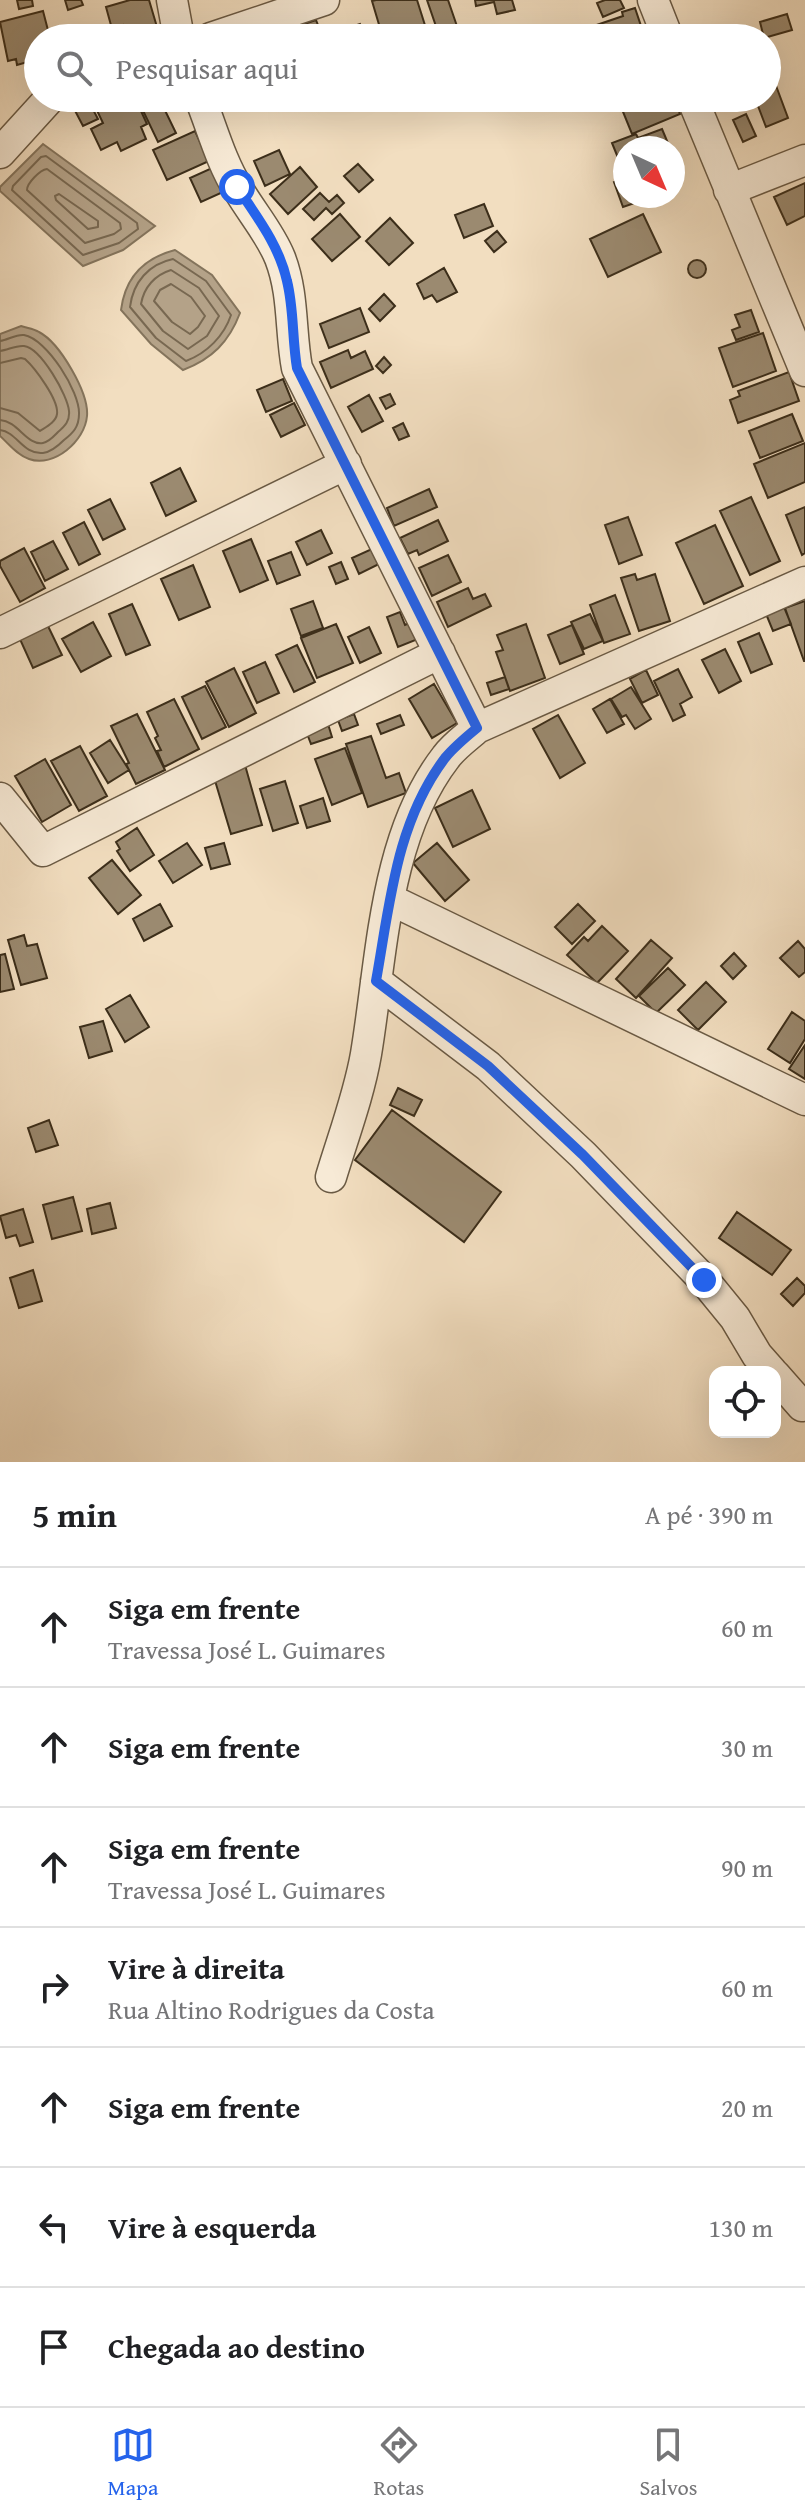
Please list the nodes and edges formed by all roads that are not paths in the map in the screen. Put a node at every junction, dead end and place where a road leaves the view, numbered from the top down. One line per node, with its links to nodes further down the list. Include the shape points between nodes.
1 (172, 0): 4 (street)
2 (324, 0): 5 (street)
3 (653, 0): 6 (street)
4 (176, 24)
5 (253, 24)
6 (662, 24)
7 (37, 112): 10 (street)
8 (206, 112): 14 (street, via 237,187 280,258 297,368)
9 (698, 112): 12 (street)
10 (0, 153)
11 (805, 160): 12 (street)
12 (729, 190): 13 (street)
13 (805, 371)
14 (346, 464): 16 (street); 17 (street)
15 (805, 582): 18 (street)
16 (0, 633)
17 (440, 653): 18 (street); 19 (street, via 43,851)
18 (477, 728): 20 (street, via 447,755 417,804)
19 (0, 798)
20 (389, 899): 21 (street); 22 (street)
21 (376, 981): 23 (street, via 365,1058); 24 (street, via 488,1066 583,1155 704,1280)
22 (805, 1100)
23 (331, 1177)
24 (767, 1366)
25 (781, 1382): 26 (street)
26 (802, 1406)

